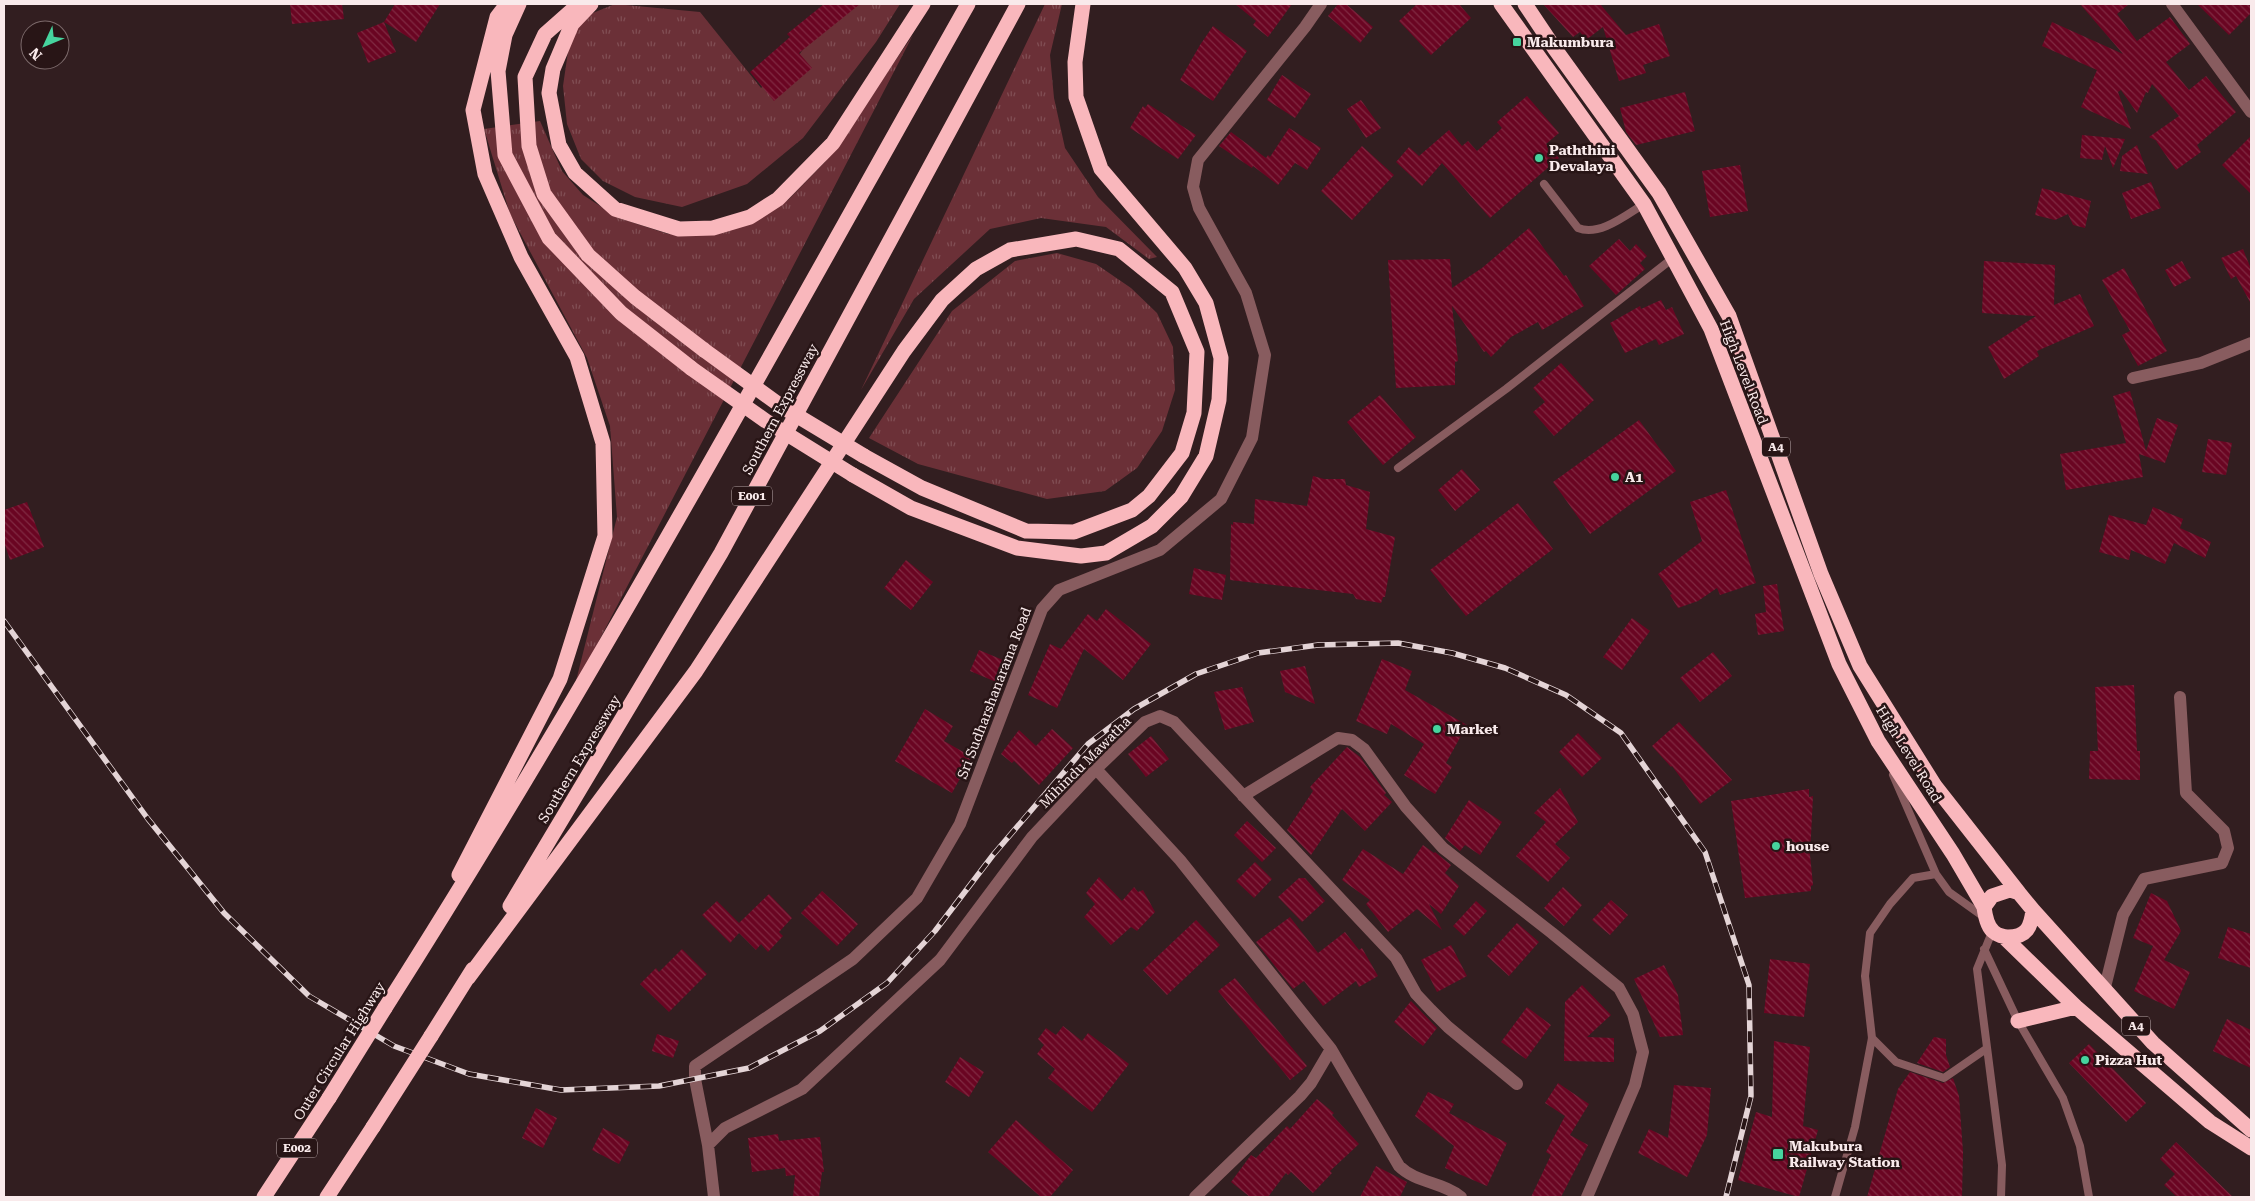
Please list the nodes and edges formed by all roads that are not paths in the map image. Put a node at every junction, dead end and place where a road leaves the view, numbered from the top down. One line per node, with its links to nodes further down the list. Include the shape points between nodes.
1 (507, 4): 28 (highway, via 497,17 473,110 485,174 521,257 577,357 603,444 605,536 560,679)
2 (519, 4): 8 (highway, bridge, via 505,36 498,71 505,155 549,238 621,313 766,422 911,508 1017,548 1081,556 1106,553 1152,526 1181,497 1206,456 1219,400 1221,358 1206,303 1185,268 1101,169 1076,97 1075,62)
3 (579, 4): 30 (highway, bridge, via 545,34 525,77 529,146 544,194 588,256 634,297 781,406 864,456 922,488 1026,530 1074,532 1132,510 1149,496 1182,452 1194,413 1197,352 1172,292 1120,249 1076,239 1010,250 976,269 942,300 904,351 696,671)
4 (591, 4): 5 (highway, via 572,24 553,69 549,92 559,145 575,173 615,208 679,229 713,228 750,217 778,199 833,143)
5 (923, 4)
6 (968, 4): 28 (highway, via 704,475 497,830)
7 (1018, 4): 30 (highway, Southern Expressway / E001, via 720,553)
8 (1083, 4)
9 (1321, 4): 39 (street, Sri Sudharshanarama Road, via 1198,160 1193,186 1199,208 1246,293 1265,355 1252,438 1221,499 1160,550 1059,590 1042,609 960,824 917,898 853,959 695,1066)
10 (1501, 4): 15 (highway, High Level Road / A4)
11 (1525, 4): 25 (highway, High Level Road / A4, via 1659,193 1729,316 1821,574 1860,666 1935,786)
12 (2172, 4): 13 (street)
13 (2251, 112)
14 (1544, 184): 15 (lane, via 1578,228 1586,232 1602,228)
15 (1644, 204): 16 (highway, High Level Road / A4)
16 (1673, 258): 19 (lane, via 1506,390); 21 (highway, High Level Road / A4, via 1711,329 1839,664)
17 (2251, 343): 18 (street, via 2201,363)
18 (2132, 378)
19 (1398, 468)
20 (2180, 697): 31 (street, via 2186,793 2224,831 2228,848 2222,863 2144,879 2123,915)
21 (1878, 741): 24 (lane); 27 (highway, High Level Road / A4, via 1953,854)
22 (1096, 769): 23 (street, Mihindu Mawatha, via 1145,722 1160,716 1174,722); 35 (street, via 1180,860); 39 (street, Mihindu Mawatha, via 1032,837 940,960 802,1090 725,1128)
23 (1244, 796): 37 (street, Mihindu Mawatha, via 1396,958 1416,994 1431,1010); 46 (street, via 1338,738 1352,740 1364,749 1406,807 1443,848 1619,988 1633,1014 1643,1052 1636,1085)
24 (1936, 874): 27 (lane, via 1949,892); 34 (lane, via 1913,878 1870,933 1865,976)
25 (2019, 893): 26 (highway); 27 (highway, via 2010,890 1992,896)
26 (2033, 910): 27 (highway, via 2032,923 2018,937); 31 (highway, A4)
27 (1992, 923): 29 (lane); 32 (highway, High Level Road / A4)
28 (424, 946): 41 (highway, Outer Circular Highway / E002, bridge)
29 (1984, 949): 33 (lane); 36 (lane, via 1977,969)
30 (468, 978): 42 (highway, bridge)
31 (2104, 991): 38 (highway, A4, via 2153,1043)
32 (2076, 1007): 33 (highway); 40 (highway, High Level Road / A4, via 2210,1122)
33 (2018, 1021): 49 (lane, via 2063,1098 2080,1146)
34 (1872, 1038): 36 (lane, via 1896,1062 1944,1078); 47 (lane, via 1855,1127)
35 (1331, 1049): 44 (street, via 1300,1096); 45 (street, via 1399,1166 1407,1173)
36 (1986, 1049): 48 (lane, via 2002,1165)
37 (1517, 1084)
38 (2251, 1130)
39 (708, 1146): 43 (street, Sri Sudharshanarama Road)
40 (2251, 1148)
41 (264, 1197)
42 (328, 1197)
43 (714, 1197)
44 (1195, 1197)
45 (1460, 1197)
46 (1587, 1197)
47 (1835, 1197)
48 (2001, 1197)
49 (2088, 1197)

